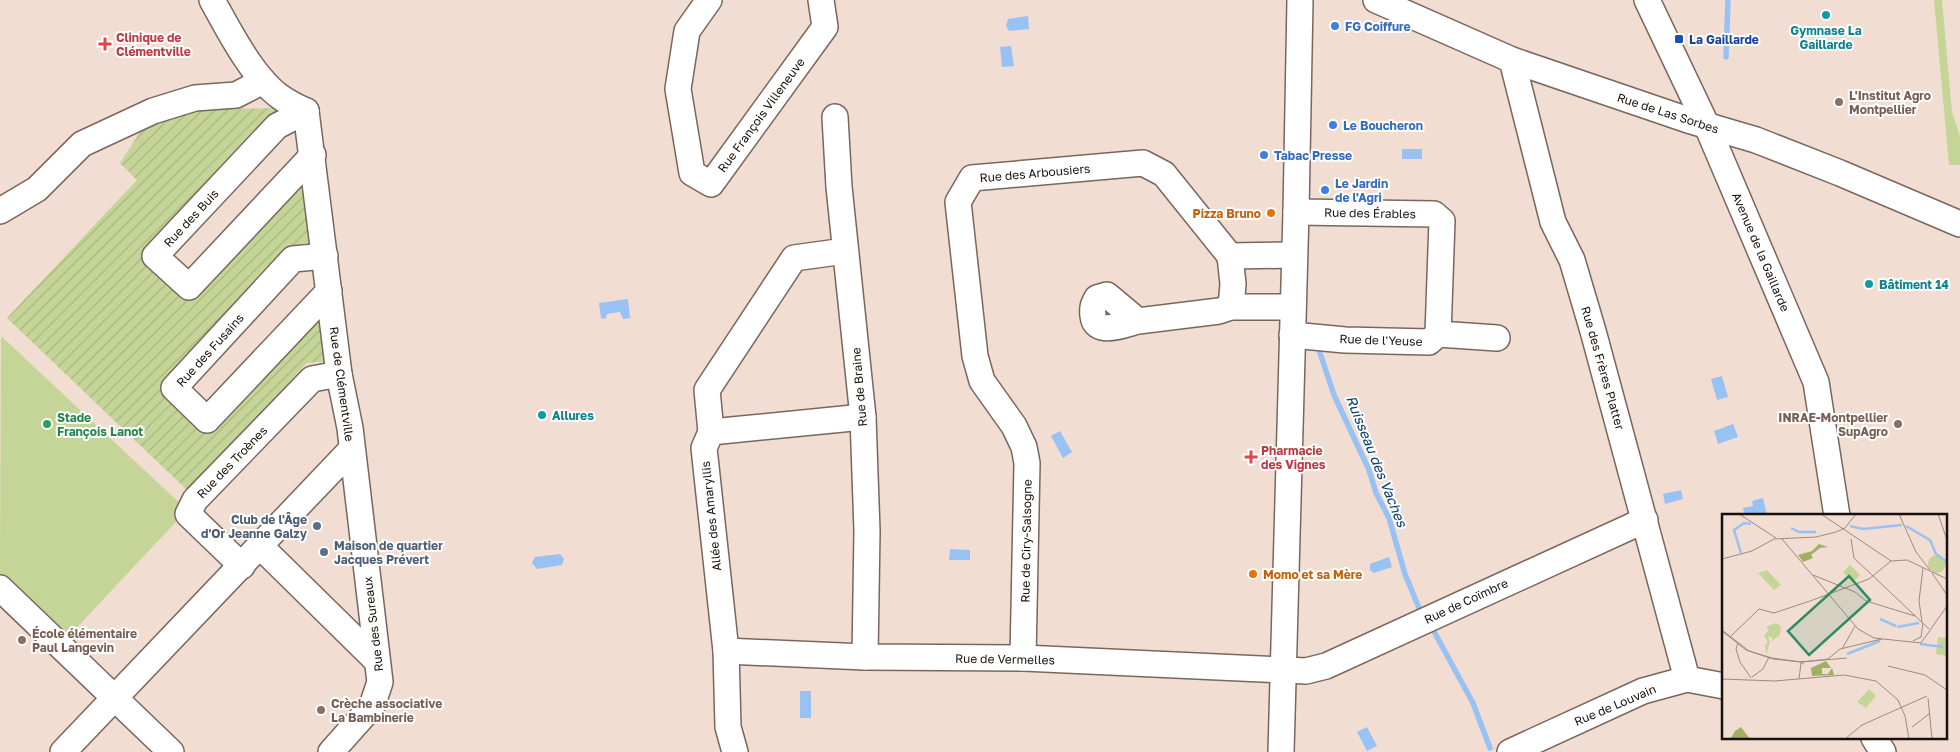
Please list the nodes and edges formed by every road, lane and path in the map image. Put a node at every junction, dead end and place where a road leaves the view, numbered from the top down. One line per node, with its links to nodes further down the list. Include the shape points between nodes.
1 (212, 0): 8 (street, via 237,46)
2 (709, 0): 3 (street, Rue François Villeneuve, via 687,31 678,89 692,173 711,184 825,27)
3 (821, 0)
4 (1300, 0): 14 (street)
5 (1376, 0): 7 (street, Rue de Las Sorbes)
6 (1647, 0): 11 (street, Avenue de la Gaillarde)
7 (1512, 60): 11 (street, Rue de Las Sorbes); 33 (street, Rue des Frères Platter, via 1553,222 1572,260)
8 (263, 81): 9 (street, via 279,96); 13 (street, via 236,95 195,98 153,111 82,144 38,189)
9 (306, 111): 12 (street, Rue de Clémentville); 12 (street, Rue des Buis, via 277,126 155,256 189,287)
10 (836, 117): 16 (street, Rue de Braine)
11 (1707, 126): 15 (street, Rue de Las Sorbes, via 1756,140); 32 (street, Avenue de la Gaillarde, via 1816,382)
12 (313, 155): 18 (street, Rue de Clémentville)
13 (0, 211)
14 (1296, 212): 17 (street); 25 (street, Rue des Érables, via 1434,214 1442,221)
15 (1960, 224)
16 (845, 251): 28 (street, Rue de Braine); 30 (street, via 794,258 707,390)
17 (1294, 254): 19 (street); 22 (street)
18 (325, 256): 20 (street, Rue de Clémentville); 20 (street, Rue des Fusains, via 293,259 174,388 207,420)
19 (1230, 256): 21 (street); 29 (street, Rue des Arbousiers, via 1164,174 1143,163 972,178 958,202 975,356 982,382)
20 (329, 291): 27 (street, Rue de Clémentville)
21 (1231, 307): 22 (street); 23 (street)
22 (1293, 307): 24 (street)
23 (1138, 321)
24 (1292, 334): 25 (street, Rue de l'Yeuse, via 1345,340 1429,342); 41 (street)
25 (1438, 334): 26 (street, Rue de l'Yeuse)
26 (1497, 338)
27 (339, 374): 31 (street, Rue de Clémentville); 35 (street, Rue des Troènes, via 312,379 195,500 188,514)
28 (863, 417): 30 (street); 38 (street, Rue de Braine)
29 (1014, 426): 39 (street, Rue de Ciry-Salsogne, via 1027,463)
30 (711, 432): 37 (street, Allée des Amaryllis, via 704,448)
31 (352, 450): 34 (street, Rue de Clémentville); 40 (street, Rue des Sureaux)
32 (1838, 514)
33 (1645, 520): 41 (street, Rue de Coïmbre, via 1326,666 1306,671); 42 (street, Rue des Frères Platter)
34 (261, 547): 35 (street, Rue de Clémentville); 40 (street)
35 (242, 566): 44 (street, Rue de Clémentville)
36 (0, 588): 44 (street)
37 (726, 651): 38 (street, Rue de Vermelles); 49 (street, Allée des Amaryllis, via 728,727)
38 (865, 657): 39 (street, Rue de Vermelles)
39 (1023, 658): 41 (street, Rue de Vermelles)
40 (377, 661): 48 (street, Rue des Sureaux, via 380,682 372,706)
41 (1284, 669): 50 (street)
42 (1676, 682): 43 (street, Rue de Louvain); 51 (street, Rue de Louvain, via 1643,691)
43 (1722, 686)
44 (114, 698): 46 (street, Rue de Clémentville); 47 (street)
45 (1875, 740): 52 (street)
46 (63, 752)
47 (172, 752)
48 (331, 752)
49 (736, 752)
50 (1281, 752)
51 (1510, 752)
52 (1883, 752)

